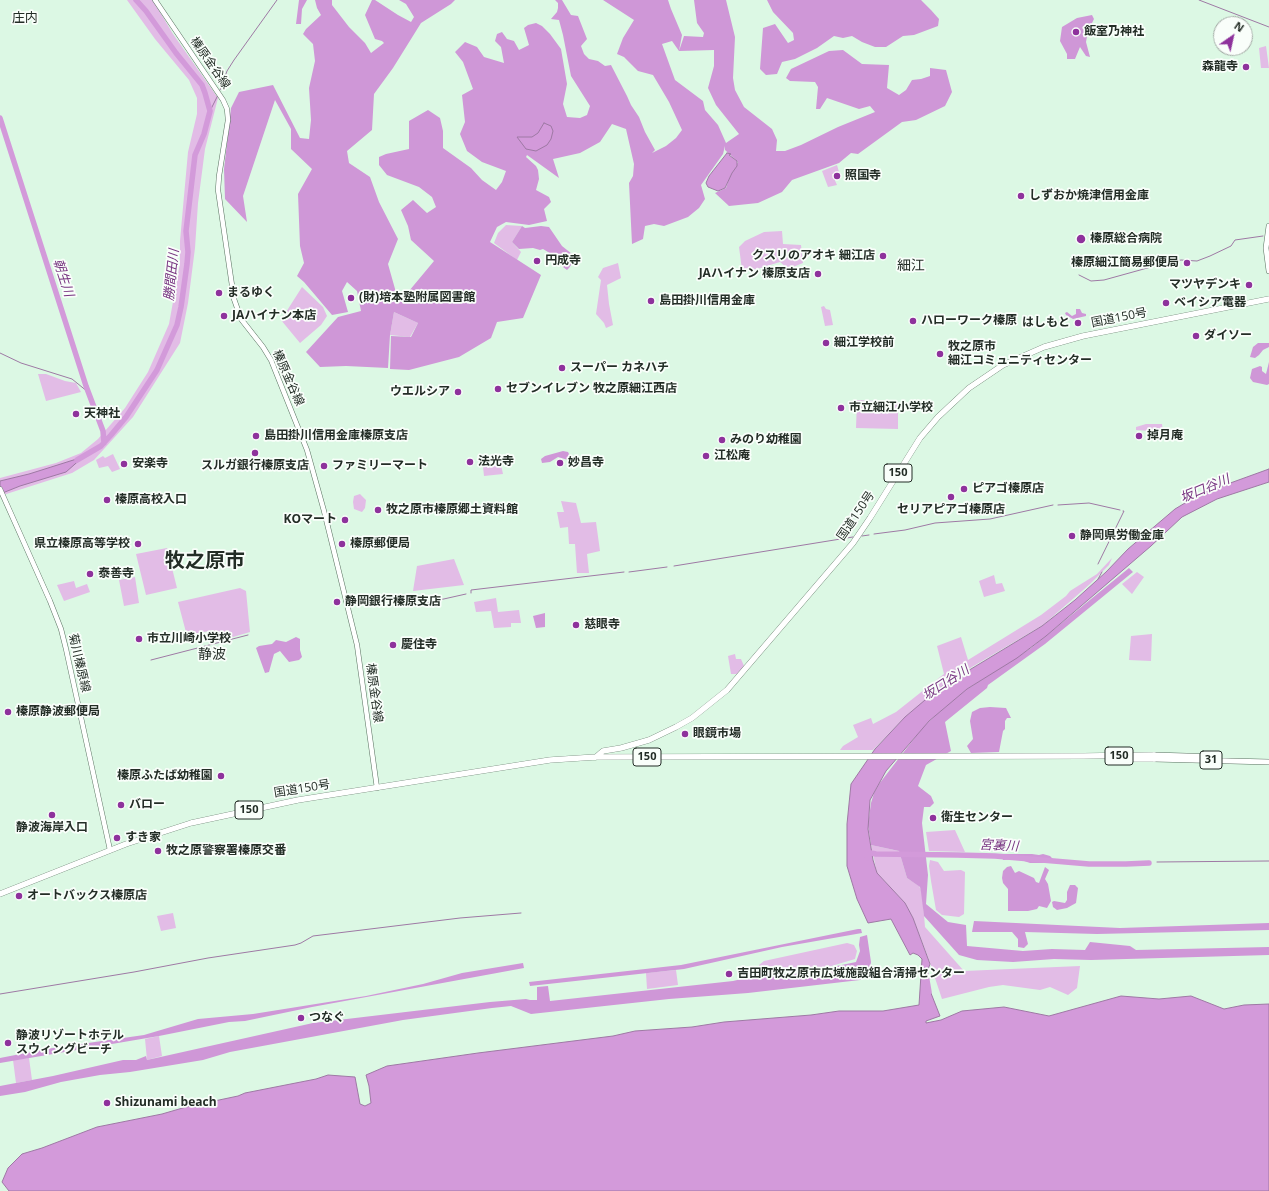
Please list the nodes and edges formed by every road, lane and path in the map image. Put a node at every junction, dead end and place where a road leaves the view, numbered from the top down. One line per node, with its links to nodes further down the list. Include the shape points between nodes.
1 (155, 0): 10 (main road, 榛原金谷線, via 227,109 228,120 218,190 234,299 241,319 271,360 307,450 357,645)
2 (1269, 226): 3 (main road, via 1266,248)
3 (1269, 271)
4 (1269, 299): 6 (highway, 国道150号 / 150, via 1083,336 1044,347 1003,365 969,388 920,438 853,543 727,690 692,718 676,727 649,740 603,751)
5 (0, 489): 11 (main road, 菊川榛原線, via 60,629)
6 (596, 757): 7 (highway, 国道150号 / 150); 10 (highway, 国道150号 / 150, via 550,760)
7 (1154, 757): 8 (main road, 31); 9 (main road, 31)
8 (1269, 758)
9 (1269, 762)
10 (378, 788): 11 (highway, 国道150号 / 150, via 278,804 191,823)
11 (110, 850): 12 (highway, 国道150号 / 150)
12 (0, 894)

